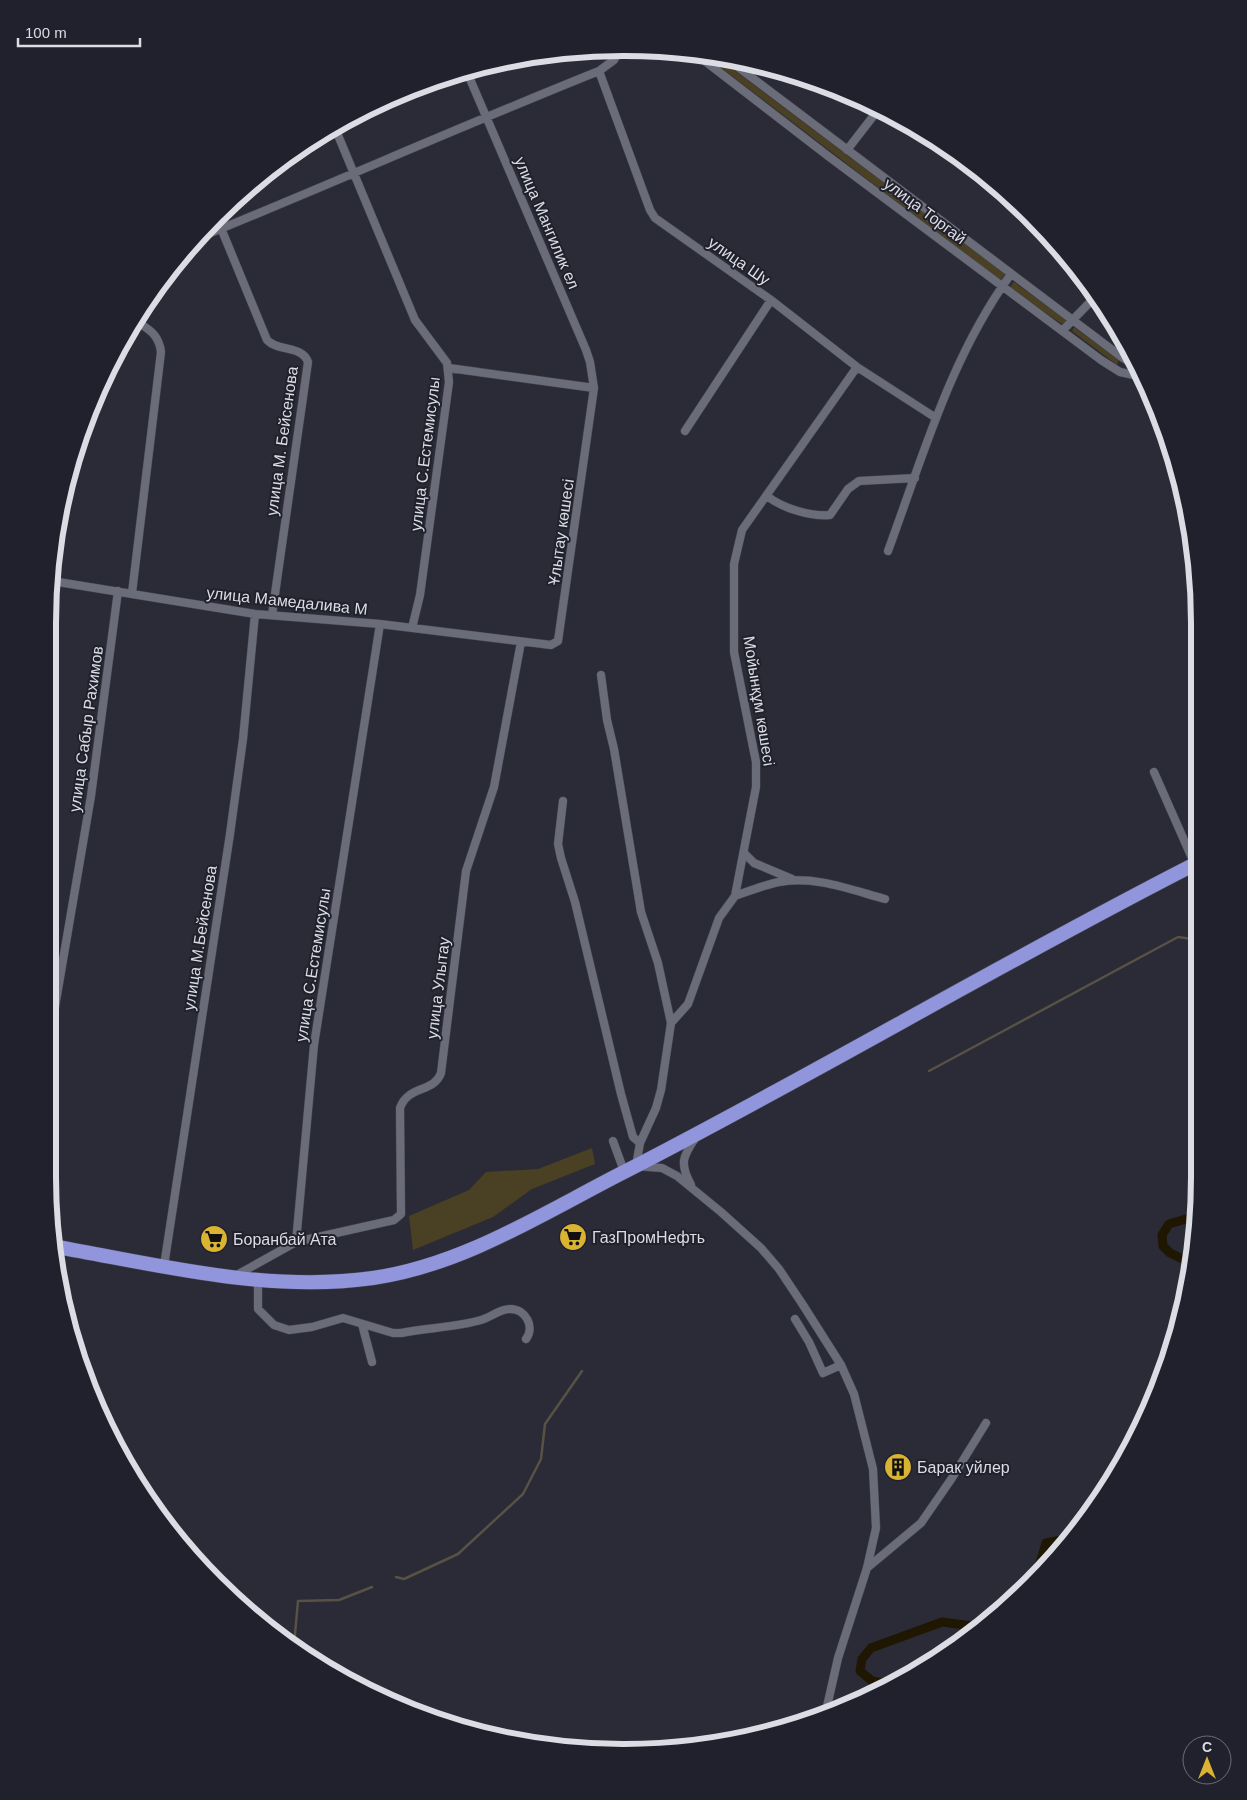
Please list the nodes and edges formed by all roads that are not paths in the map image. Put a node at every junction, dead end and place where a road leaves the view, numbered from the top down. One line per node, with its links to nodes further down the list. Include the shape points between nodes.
1 (616, 56): 4 (street)
2 (707, 62): 15 (street, улица Торгай)
3 (740, 68): 9 (street, улица Торгай)
4 (599, 72): 7 (street); 16 (street, улица Шу, via 655,218)
5 (470, 78): 7 (street, улица Мангилик ел)
6 (874, 115): 9 (street)
7 (486, 116): 10 (street); 25 (street, улица Мангилик ел, via 586,350)
8 (337, 134): 10 (street, улица С.Естемисулы)
9 (847, 150): 14 (street, улица Торгай)
10 (355, 174): 12 (street); 23 (street, улица С.Естемисулы, via 415,320)
11 (220, 224): 12 (street, улица М. Бейсенова)
12 (222, 229): 13 (street); 35 (street, улица М. Бейсенова, via 267,340 276,346 300,352 308,362)
13 (212, 233)
14 (1011, 274): 15 (street); 18 (street, улица Торгай)
15 (1002, 287): 20 (street, улица Торгай); 26 (street, via 978,325)
16 (771, 300): 22 (street, улица Шу); 27 (street)
17 (1091, 302): 18 (street)
18 (1073, 319): 20 (street); 21 (street, улица Торгай)
19 (142, 324): 33 (street, via 154,332 161,352)
20 (1062, 331): 24 (street, улица Торгай, via 1111,367)
21 (1123, 355)
22 (857, 367): 26 (street, улица Шу); 29 (street, Мойынқұм көшесі)
23 (449, 368): 25 (street); 37 (street, улица С.Естемисулы, via 420,595)
24 (1132, 374)
25 (594, 388): 38 (street, Ұлытау көшесі, via 560,636 551,645)
26 (936, 418): 28 (street)
27 (685, 431)
28 (915, 478): 29 (street, via 859,481 848,490 830,515 823,516 795,509); 30 (street)
29 (767, 496): 43 (street, Мойынқұм көшесі, via 742,530 734,564 734,652 757,776)
30 (888, 551)
31 (57, 582): 32 (street, улица Мамедалива М)
32 (118, 591): 33 (street, улица Мамедалива М); 48 (street, улица Сабыр Рахимов, via 89,805)
33 (132, 593): 34 (street, улица Мамедалива М)
34 (255, 614): 35 (street, улица Мамедалива М); 57 (street, улица М.Бейсенова, via 243,739)
35 (272, 615): 36 (street, улица Мамедалива М)
36 (380, 624): 37 (street, улица Мамедалива М); 55 (street, улица С.Естемисулы, via 314,1045)
37 (412, 628): 38 (street, улица Мамедалива М)
38 (521, 642): 55 (street, улица Улытау, via 494,787 466,871 441,1073 432,1084 405,1096 400,1108 400,1214 394,1220)
39 (601, 675): 49 (street, via 641,912 658,963)
40 (1154, 772): 42 (street)
41 (563, 801): 52 (street, via 558,844 621,1094 634,1137)
42 (1191, 850)
43 (744, 853): 45 (street, via 754,864); 46 (street, Мойынқұм көшесі)
44 (1191, 866): 50 (highway)
45 (795, 880): 46 (street); 47 (street, via 833,885)
46 (735, 896): 49 (street, Мойынқұм көшесі, via 719,918 688,1004)
47 (885, 899)
48 (56, 1001)
49 (671, 1023): 52 (street, via 661,1090)
50 (699, 1133): 53 (highway); 54 (street, via 683,1161)
51 (613, 1142): 53 (street)
52 (640, 1143): 53 (street)
53 (630, 1168): 54 (street, via 662,1168); 59 (highway, via 484,1244 432,1264 349,1281)
54 (693, 1189): 64 (street, via 748,1236 779,1269)
55 (296, 1242): 58 (street)
56 (61, 1248): 57 (highway)
57 (164, 1266): 58 (highway)
58 (234, 1277): 59 (highway)
59 (258, 1280): 61 (street, via 261,1318 274,1325 289,1330 343,1318)
60 (794, 1319): 64 (street, via 823,1373)
61 (362, 1324): 62 (street, via 401,1333 480,1320 513,1309 529,1322); 63 (street)
62 (526, 1339)
63 (372, 1362)
64 (841, 1365): 66 (street, via 854,1394 874,1469 876,1518)
65 (986, 1423): 66 (street, via 921,1523)
66 (867, 1568): 67 (street, via 838,1658)
67 (827, 1706)

